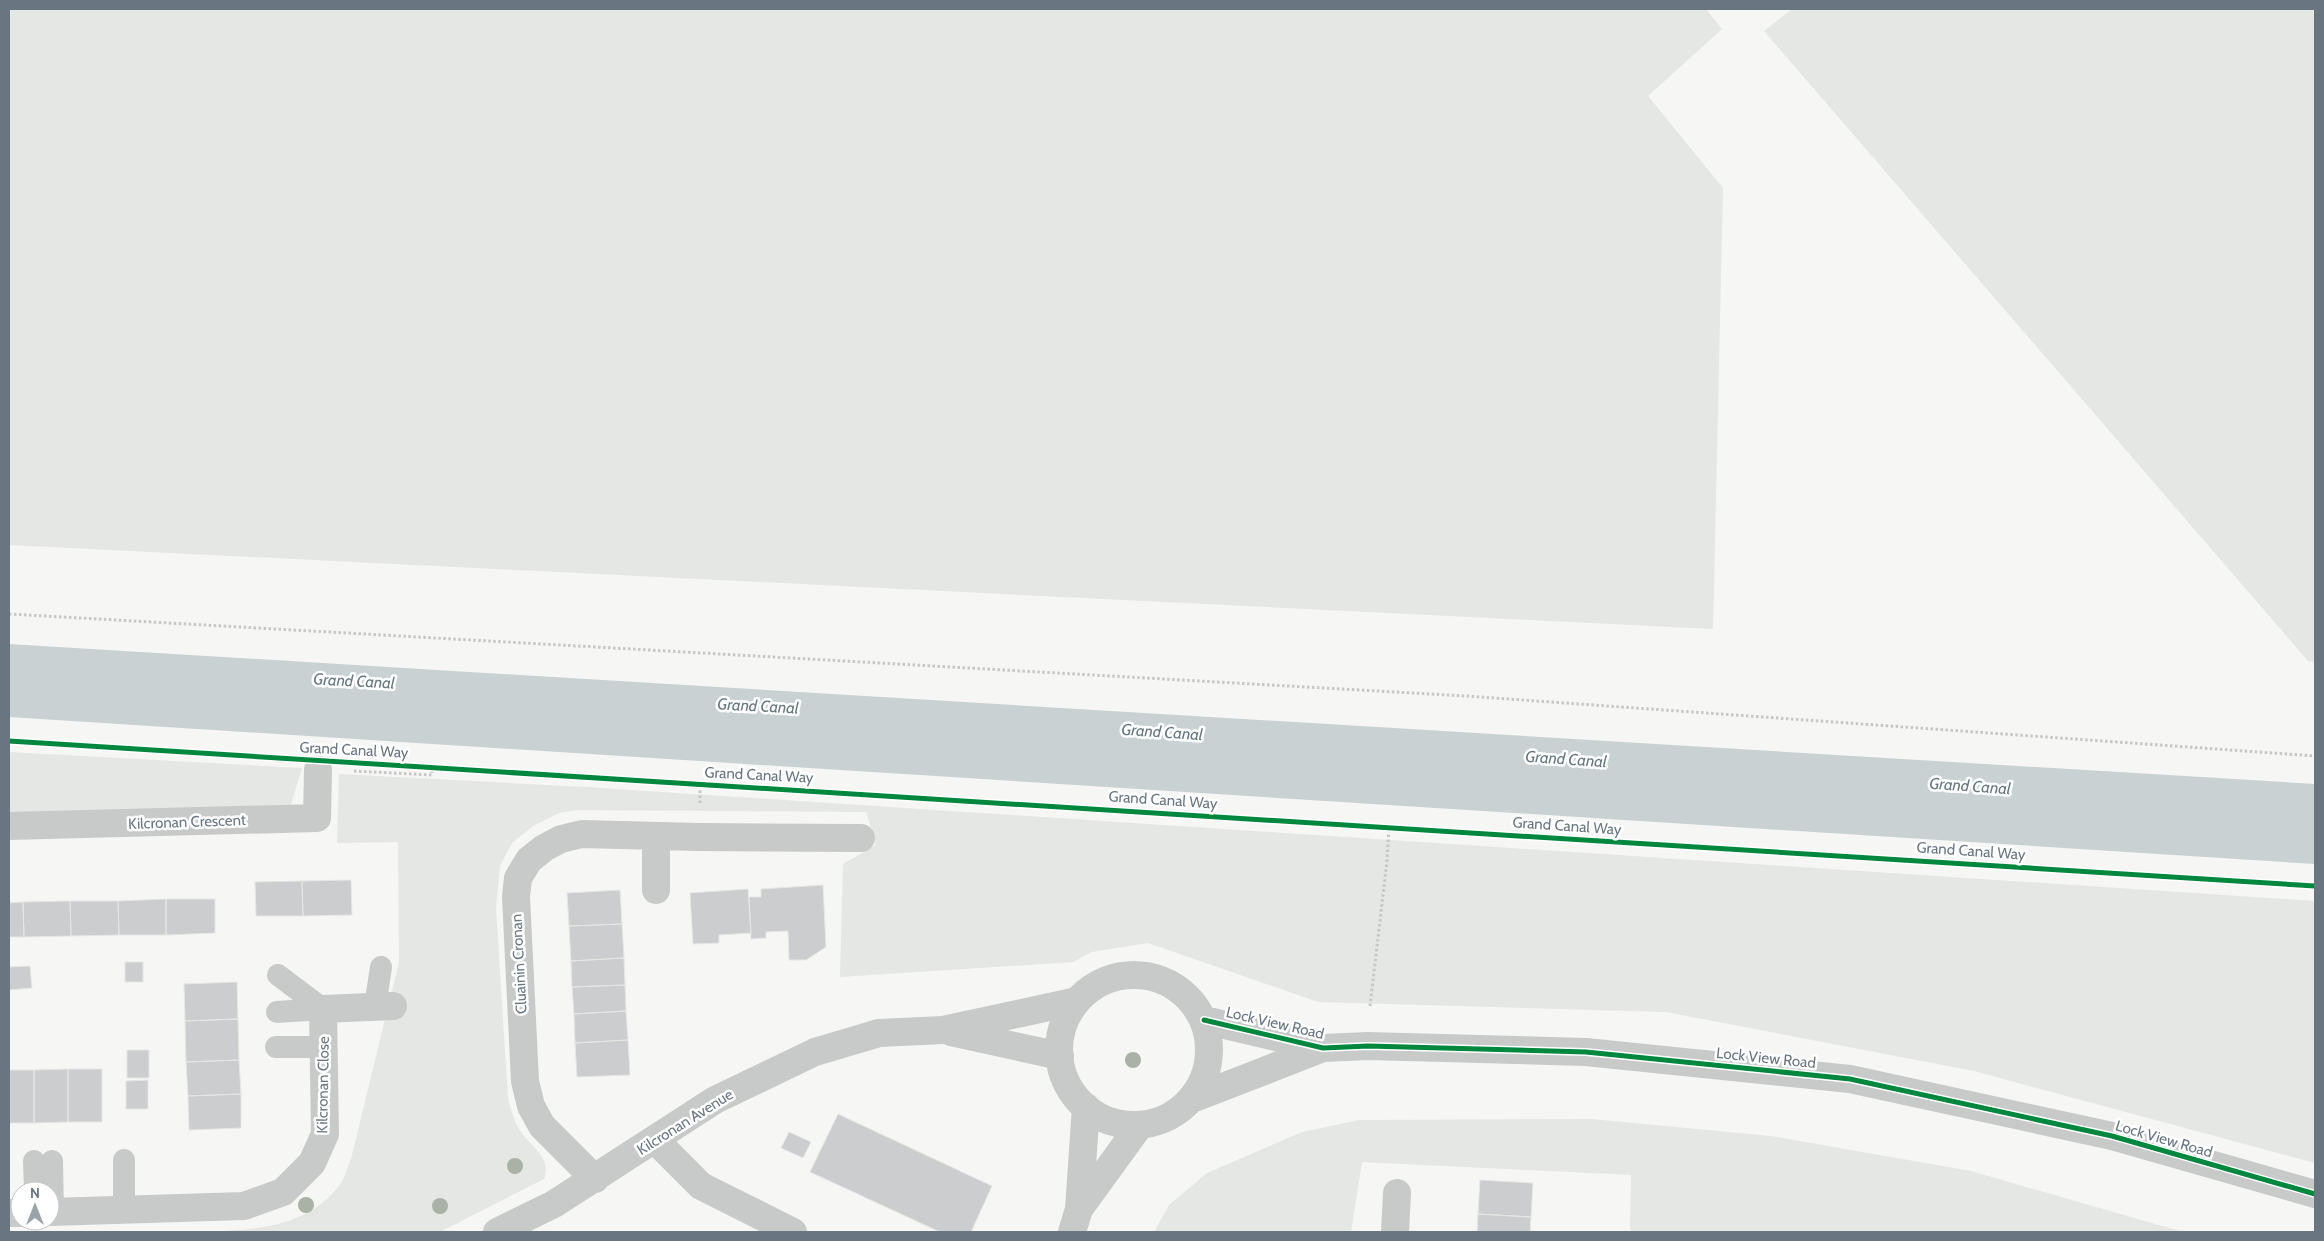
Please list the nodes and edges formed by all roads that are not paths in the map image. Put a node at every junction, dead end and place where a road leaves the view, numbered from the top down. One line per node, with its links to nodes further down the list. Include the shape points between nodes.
1 (318, 770): 2 (street, Kilcronan Crescent, via 317,818)
2 (9, 826)
3 (656, 836): 4 (street, Cluainin Cronan); 5 (street); 23 (street, Cluainin Cronan, via 582,834 561,838 529,860 518,878 516,897 525,1082 531,1106 542,1126)
4 (861, 838)
5 (656, 890)
6 (381, 967): 9 (lane)
7 (278, 974): 10 (lane)
8 (1077, 1001): 12 (street, via 1096,985 1120,976 1146,975 1170,983 1190,999); 13 (street, Kilcronan Avenue); 17 (street, via 1060,1036)
9 (384, 1006): 10 (street)
10 (323, 1009): 11 (lane); 15 (street, Kilcronan Close)
11 (277, 1012)
12 (1204, 1020): 16 (street, Lock View Road); 18 (street, via 1209,1064 1203,1083)
13 (942, 1030): 17 (street, Kilcronan Avenue); 21 (street, Kilcronan Avenue, via 879,1033 815,1052 715,1100)
14 (276, 1047): 15 (lane)
15 (324, 1047): 28 (street, Kilcronan Close, via 325,1134 312,1163 283,1192 244,1206)
16 (1323, 1048): 18 (street, Lock View Road); 27 (street, Lock View Road, via 1368,1046 1586,1052 1850,1079 2112,1136)
17 (1060, 1056): 19 (street, via 1072,1092)
18 (1192, 1099): 20 (street, via 1160,1121)
19 (1086, 1107): 20 (street, via 1102,1118); 30 (street)
20 (1140, 1125): 30 (street)
21 (654, 1140): 23 (street, Kilcronan Avenue); 32 (street, via 701,1186)
22 (124, 1160): 28 (lane)
23 (595, 1179): 31 (street, Kilcronan Avenue)
24 (38, 1181): 25 (lane, via 43,1161)
25 (47, 1181)
26 (1397, 1193): 33 (street)
27 (2315, 1194)
28 (124, 1211): 29 (street, Kilcronan Close)
29 (60, 1212)
30 (1076, 1221)
31 (497, 1232)
32 (793, 1232)
33 (1395, 1232)

